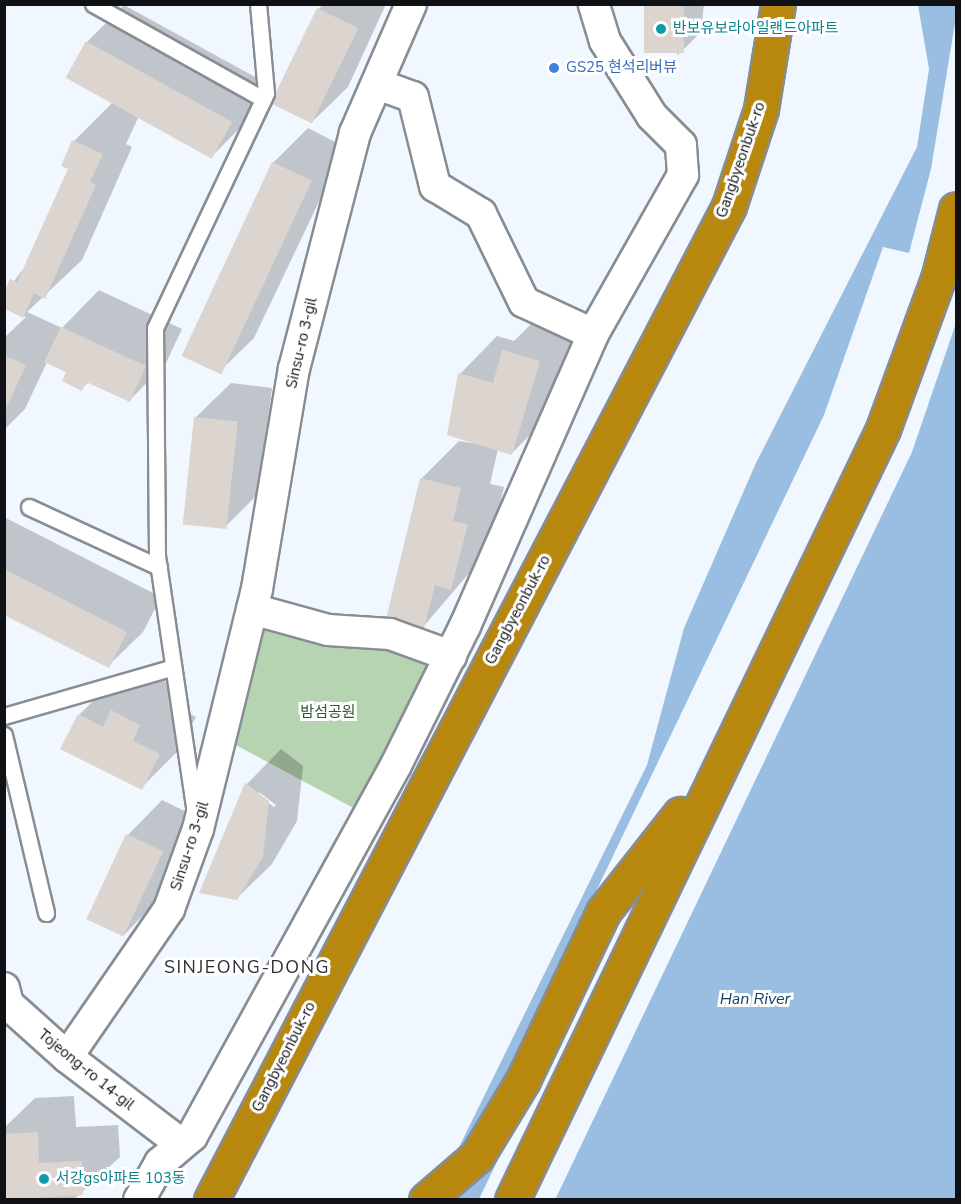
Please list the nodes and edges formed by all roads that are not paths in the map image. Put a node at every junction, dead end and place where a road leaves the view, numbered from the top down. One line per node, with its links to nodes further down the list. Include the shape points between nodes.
1 (93, 4): 7 (lane)
2 (258, 4): 7 (lane)
3 (411, 4): 6 (street, Sinsu-ro 3-gil)
4 (594, 4): 9 (street, via 605,41 652,116 681,146 683,175)
5 (778, 4): 24 (highway, Gangbyeonbuk-ro, via 761,109 729,206)
6 (377, 84): 9 (street, via 413,97 435,186 480,214 524,302); 12 (street, Sinsu-ro 3-gil, via 355,133 294,369)
7 (263, 99): 11 (lane, via 155,328)
8 (957, 209): 17 (highway, via 938,279 883,429)
9 (593, 334): 13 (street)
10 (29, 507): 11 (lane)
11 (159, 567): 14 (lane)
12 (252, 609): 13 (street, via 328,630 390,634); 18 (street, Sinsu-ro 3-gil)
13 (451, 656): 22 (street, via 304,936 192,1136)
14 (170, 668): 15 (lane); 18 (lane)
15 (4, 716)
16 (4, 735): 19 (lane)
17 (717, 767): 25 (highway, via 603,912 523,1080 477,1156); 26 (highway)
18 (198, 829): 21 (street, Sinsu-ro 3-gil, via 169,909)
19 (46, 913)
20 (4, 988): 21 (street, Tojeong-ro 14-gil, via 8,1004)
21 (67, 1057): 22 (street, Tojeong-ro 14-gil)
22 (180, 1143): 23 (street)
23 (139, 1200)
24 (211, 1200)
25 (426, 1200)
26 (512, 1200)

